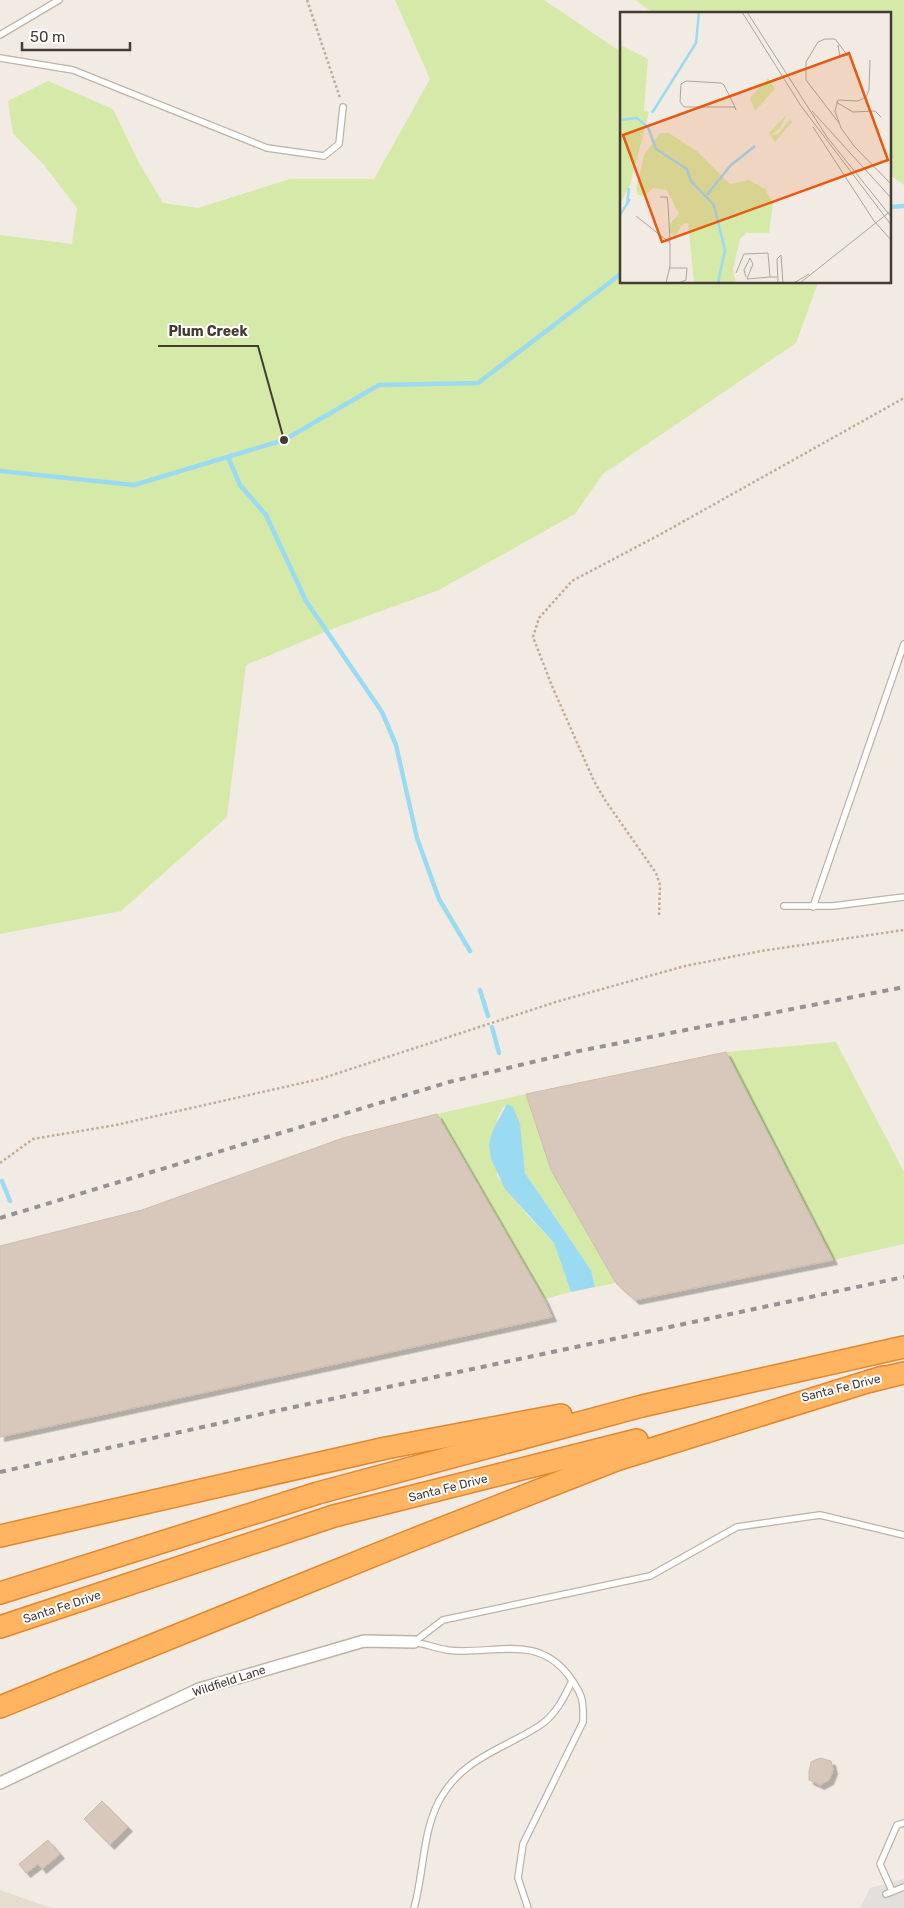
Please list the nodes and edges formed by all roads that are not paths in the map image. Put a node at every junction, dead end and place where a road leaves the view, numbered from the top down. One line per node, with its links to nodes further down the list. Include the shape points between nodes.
1 (59, 0): 2 (lane)
2 (0, 35)
3 (0, 58): 4 (lane, via 73,70 267,148 286,151 324,156 339,144)
4 (343, 107)
5 (904, 644): 8 (lane)
6 (904, 897): 8 (lane)
7 (784, 906): 8 (lane)
8 (813, 907)
9 (904, 1347): 12 (highway, Santa Fe Drive)
10 (904, 1373): 11 (highway, Santa Fe Drive)
11 (883, 1378): 16 (highway, Santa Fe Drive, via 334,1516); 19 (highway, via 616,1460)
12 (714, 1390): 14 (highway, via 386,1448); 15 (highway, Santa Fe Drive, via 642,1406 318,1493)
13 (904, 1535): 17 (lane, via 820,1515 737,1527 650,1576 443,1620)
14 (0, 1536)
15 (0, 1593)
16 (0, 1627)
17 (414, 1642): 18 (lane, via 449,1650 511,1647 541,1653 560,1665); 20 (street, Wildfield Lane, via 364,1641 199,1689)
18 (572, 1681): 23 (lane, via 560,1704 539,1726 471,1764 440,1800 423,1852); 24 (lane, via 584,1701 583,1722 523,1844 518,1878)
19 (0, 1707)
20 (0, 1783)
21 (904, 1823): 22 (lane, via 898,1825 880,1864 890,1893)
22 (904, 1887)
23 (414, 1908)
24 (528, 1908)

